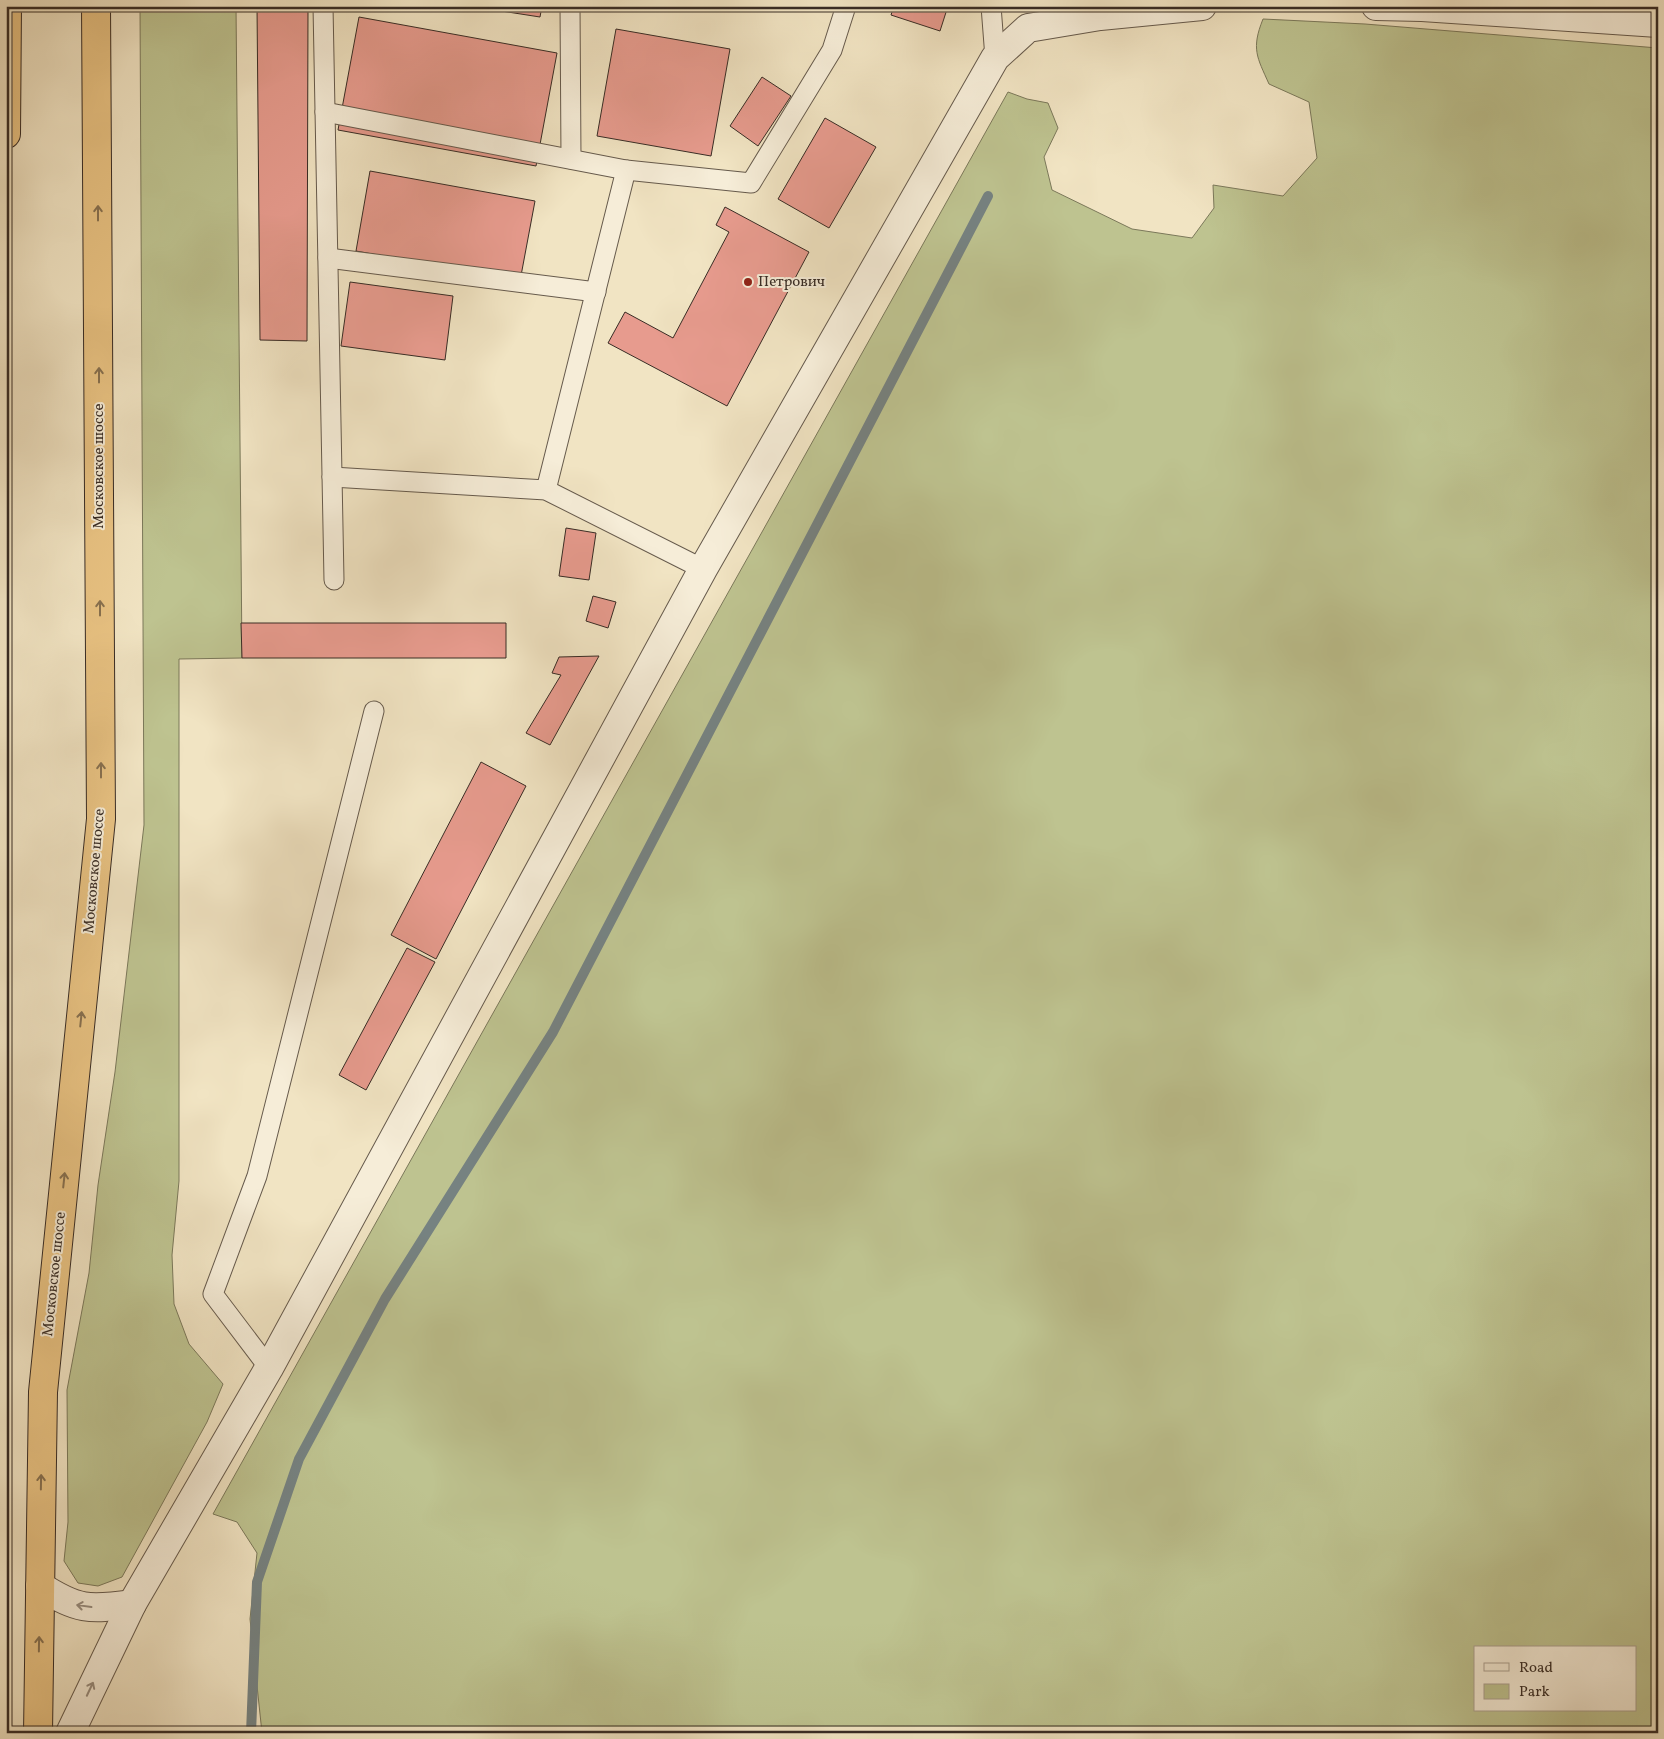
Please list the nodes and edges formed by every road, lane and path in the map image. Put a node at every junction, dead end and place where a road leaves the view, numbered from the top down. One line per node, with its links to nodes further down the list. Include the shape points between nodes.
1 (6, 6): 12 (highway)
2 (96, 6): 23 (highway, Московское шоссе, one-way to 2, via 43,1392 101,819)
3 (323, 6): 11 (lane)
4 (570, 6): 13 (lane)
5 (846, 6): 14 (lane, via 832,50 751,183)
6 (991, 6): 10 (lane)
7 (1202, 6): 10 (street, via 1100,16 1028,28)
8 (1376, 6): 9 (street)
9 (1658, 23)
10 (996, 58): 19 (street)
11 (325, 112): 13 (lane); 15 (lane)
12 (6, 134)
13 (571, 159): 14 (lane)
14 (626, 170): 16 (lane)
15 (328, 258): 16 (lane); 17 (lane)
16 (596, 292): 18 (lane)
17 (332, 477): 18 (lane); 20 (lane)
18 (546, 490): 19 (lane)
19 (703, 569): 22 (street)
20 (334, 580)
21 (374, 711): 22 (lane, via 256,1176 213,1294)
22 (269, 1368): 24 (street)
23 (40, 1586): 24 (street, one-way to 23, via 81,1607 61,1600); 25 (highway, Московское шоссе, one-way to 23)
24 (132, 1604): 26 (street, one-way to 24)
25 (38, 1733)
26 (70, 1733)

